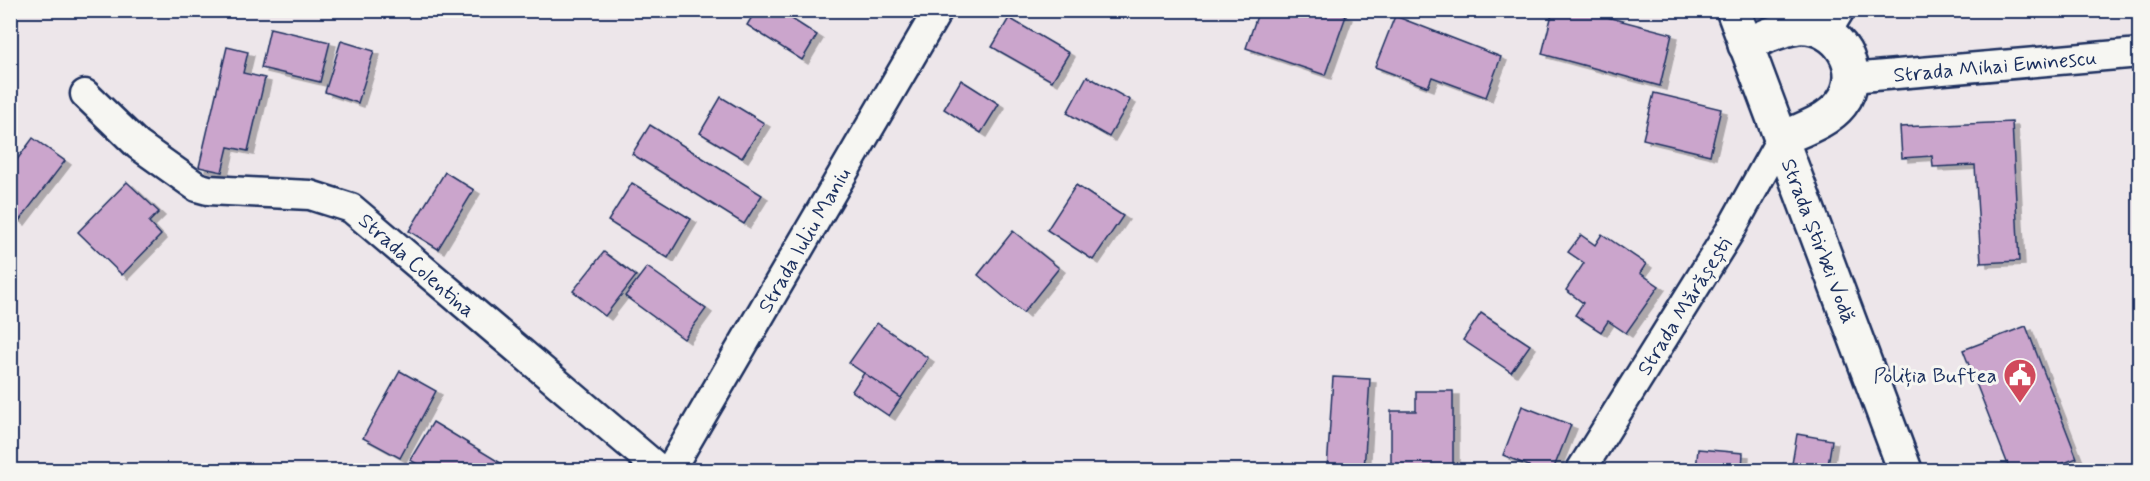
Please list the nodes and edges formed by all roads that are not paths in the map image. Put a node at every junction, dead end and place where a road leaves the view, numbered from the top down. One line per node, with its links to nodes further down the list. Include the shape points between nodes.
1 (938, 10): 10 (street, Strada Iuliu Maniu)
2 (1733, 10): 4 (street, Strada Știrbei Vodă)
3 (1833, 22): 4 (street, via 1815,28 1783,30); 6 (street)
4 (1745, 45): 8 (street, Strada Știrbei Vodă)
5 (2139, 52): 6 (street, Strada Mihai Eminescu)
6 (1851, 78): 8 (street, via 1840,105)
7 (85, 94): 9 (street, Strada Colentina, via 138,144 197,187 310,195 351,208)
8 (1781, 139): 11 (street, Strada Mărășești, via 1730,231); 12 (street, Strada Știrbei Vodă)
9 (660, 471)
10 (670, 471)
11 (1581, 471)
12 (1905, 471)

